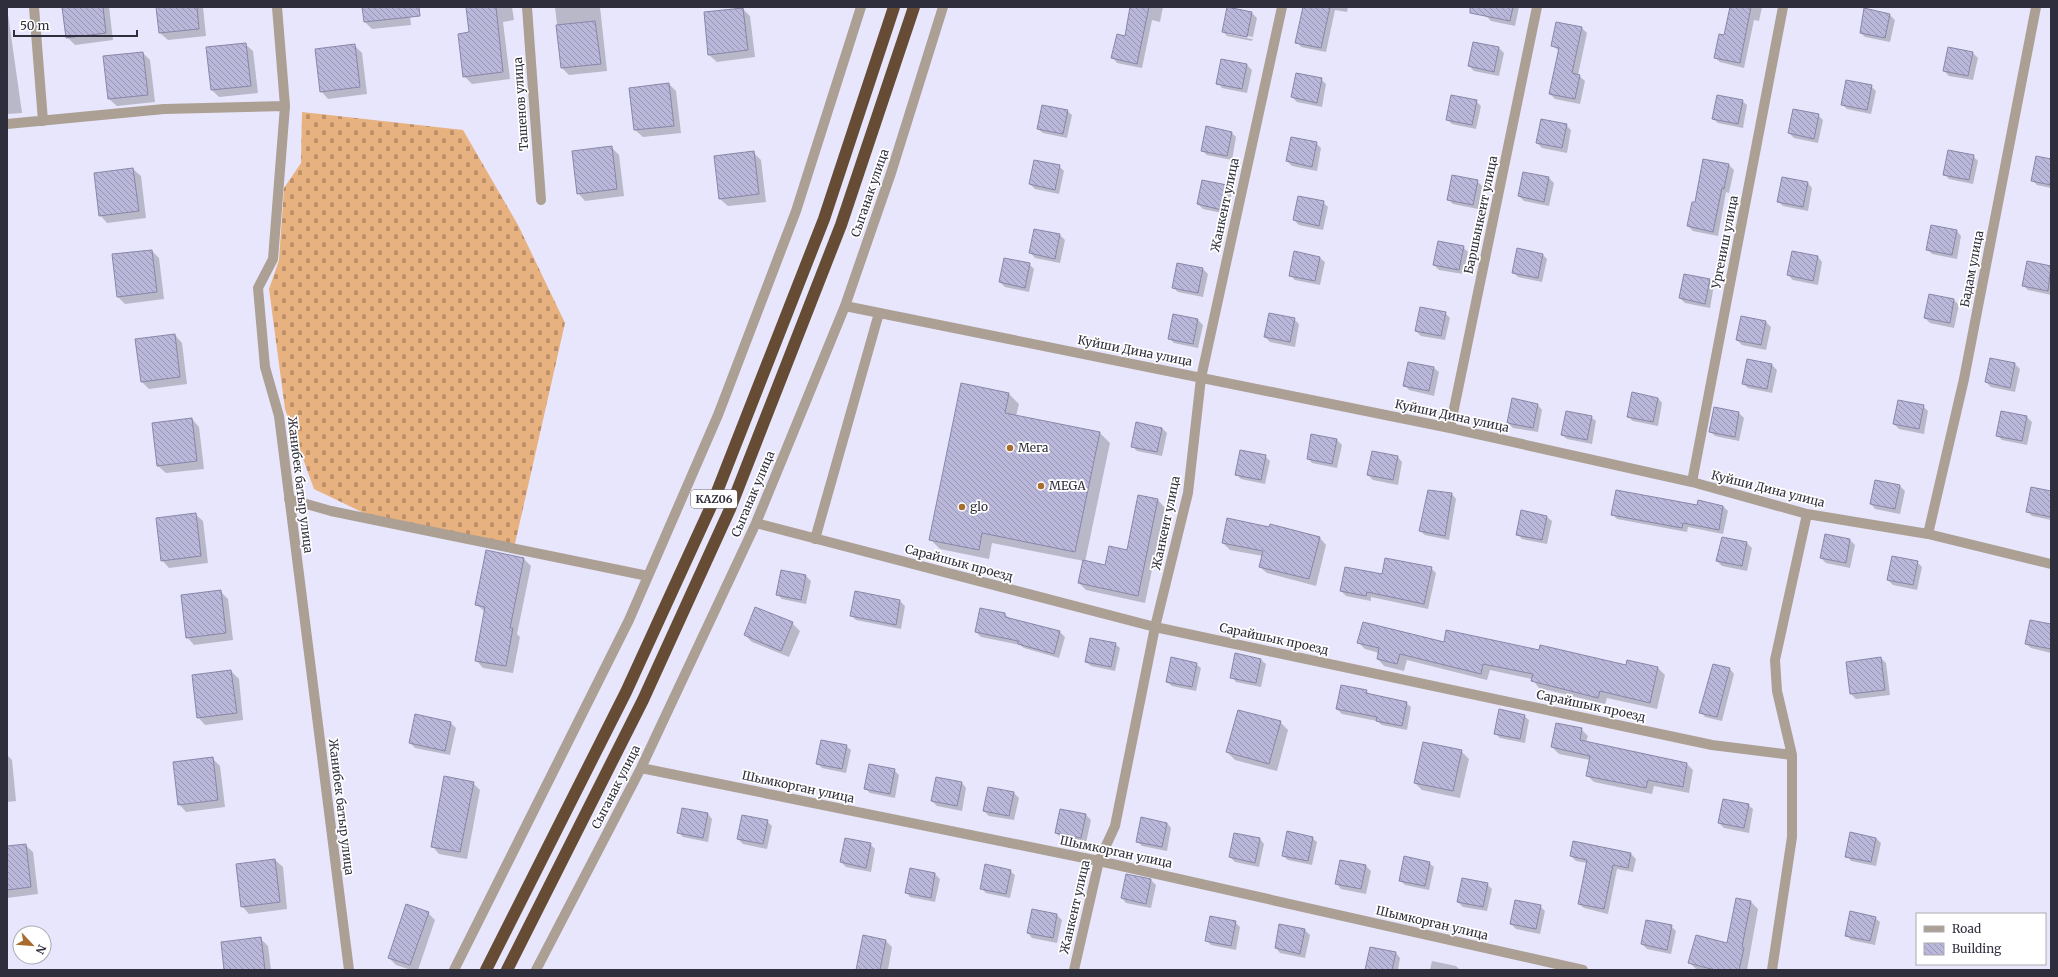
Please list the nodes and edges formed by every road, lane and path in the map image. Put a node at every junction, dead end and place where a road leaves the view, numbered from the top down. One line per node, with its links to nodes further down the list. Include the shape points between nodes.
1 (34, 7): 13 (street)
2 (278, 7): 12 (street, Жанибек батыр улица)
3 (527, 7): 15 (street, Ташенов улица)
4 (861, 7): 27 (street, via 796,211 718,415)
5 (894, 7): 34 (highway, KАZ06, via 824,219 713,502 626,692)
6 (914, 7): 35 (highway, KАZ06, via 841,225 730,509 642,700)
7 (943, 7): 16 (street, Сыганак улица, via 891,173)
8 (1282, 7): 18 (street, Жанкент улица)
9 (1537, 7): 19 (street, Баршынкент улица)
10 (1783, 7): 20 (street, Ургениш улица)
11 (2036, 7): 24 (street, Бадам улица, via 1964,379)
12 (285, 106): 13 (street, via 164,108); 21 (street, Жанибек батыр улица, via 273,259 258,288 265,367 279,416)
13 (43, 121): 14 (street)
14 (7, 124)
15 (541, 200)
16 (845, 306): 17 (street, Куйши Дина улица); 23 (street, Сыганак улица)
17 (879, 313): 18 (street, Куйши Дина улица); 25 (street)
18 (1201, 378): 19 (street, Куйши Дина улица); 28 (street, Жанкент улица, via 1188,493)
19 (1450, 428): 20 (street, Куйши Дина улица)
20 (1692, 482): 22 (street, Куйши Дина улица)
21 (289, 499): 27 (street, via 331,511); 32 (street, Жанибек батыр улица)
22 (1807, 514): 24 (street, Куйши Дина улица); 29 (street, via 1775,660 1777,691)
23 (756, 523): 25 (street, Сарайшык проезд); 30 (street, Сыганак улица)
24 (1928, 534): 26 (street, Куйши Дина улица)
25 (815, 539): 28 (street, Сарайшык проезд)
26 (2051, 564)
27 (648, 576): 33 (street, via 629,620)
28 (1155, 627): 29 (street, Сарайшык проезд, via 1712,745); 31 (street, Жанкент улица, via 1115,826)
29 (1792, 755): 39 (street, via 1792,837)
30 (641, 768): 31 (street, Шымкорган улица); 36 (street, Сыганак улица)
31 (1099, 861): 37 (street, Жанкент улица); 38 (street, Шымкорган улица)
32 (349, 970)
33 (454, 970)
34 (486, 970)
35 (507, 970)
36 (536, 970)
37 (1074, 970)
38 (1583, 970)
39 (1772, 970)

